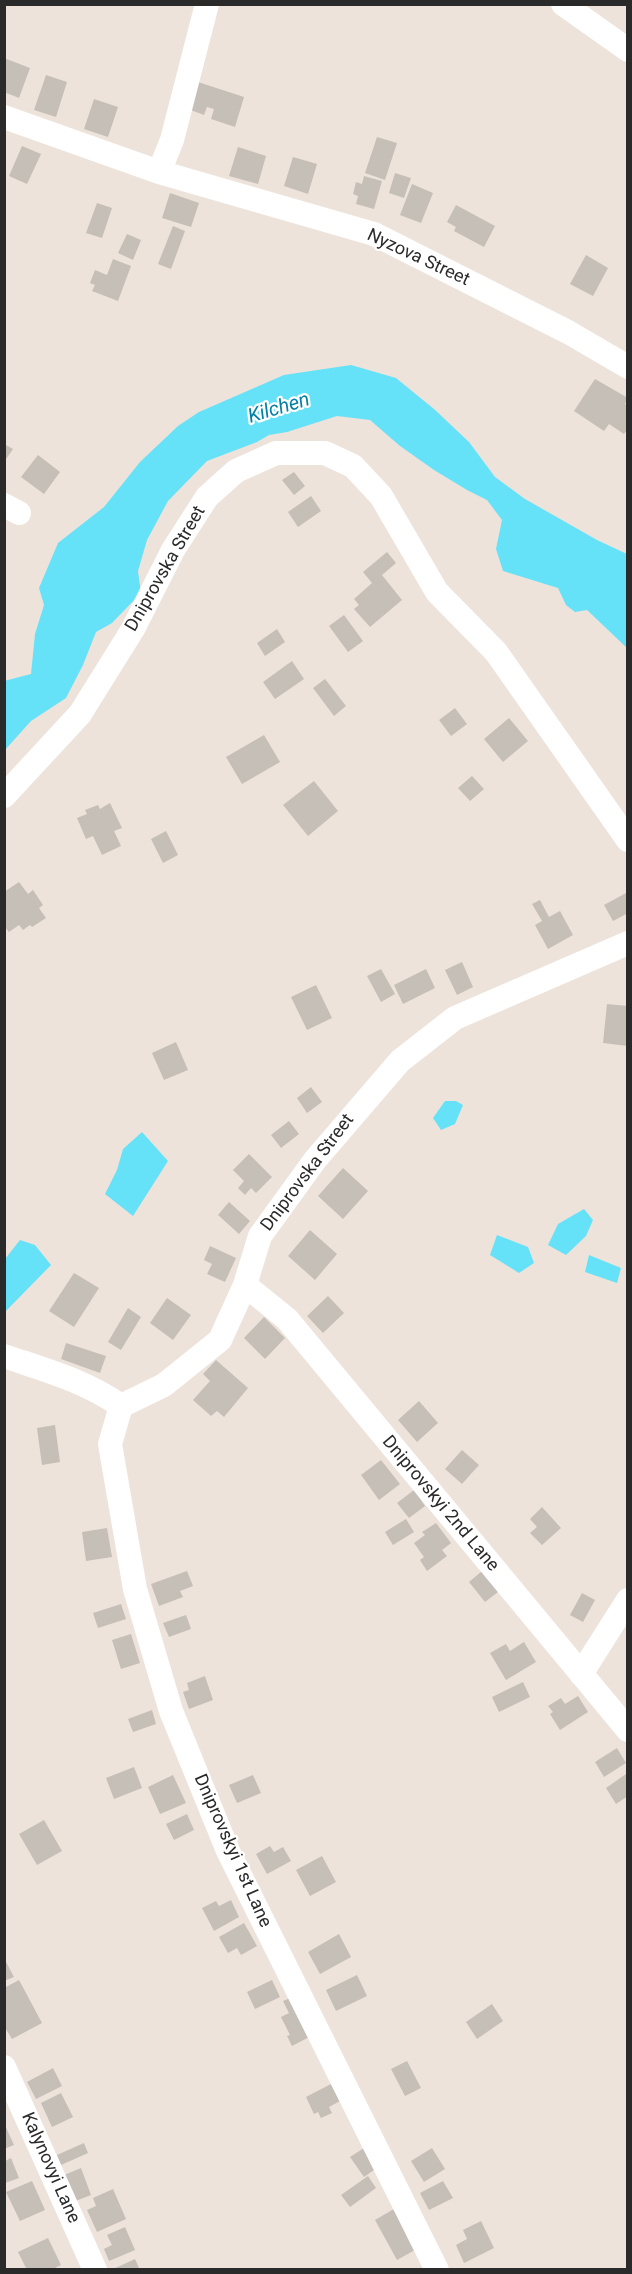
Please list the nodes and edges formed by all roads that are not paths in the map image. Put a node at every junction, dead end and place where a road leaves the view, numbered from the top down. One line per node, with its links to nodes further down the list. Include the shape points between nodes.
1 (207, 4): 5 (street, via 172,140)
2 (563, 4): 3 (street)
3 (627, 50)
4 (4, 117): 5 (street, Nyzova Street)
5 (159, 172): 6 (street, Nyzova Street, via 374,234 568,332)
6 (627, 367)
7 (4, 796): 8 (street, Dniprovska Street, via 80,714 207,497 236,471 276,453 325,453 353,465 381,496 437,592 496,652)
8 (627, 840)
9 (627, 943): 10 (street, Dniprovska Street, via 455,1018 400,1060 315,1160 260,1236)
10 (244, 1286): 12 (street, Dniprovska Street, via 220,1340 164,1385); 14 (street, Dniprovskyi 2nd Lane, via 287,1319)
11 (4, 1356): 12 (street, via 80,1382)
12 (121, 1406): 18 (street, Dniprovskyi 1st Lane, via 110,1444 135,1589 171,1711 228,1851)
13 (627, 1600): 14 (street)
14 (581, 1674): 15 (street, Dniprovskyi 2nd Lane)
15 (627, 1730)
16 (4, 2067): 17 (street, Kalynovyi Lane)
17 (95, 2270)
18 (437, 2270)

